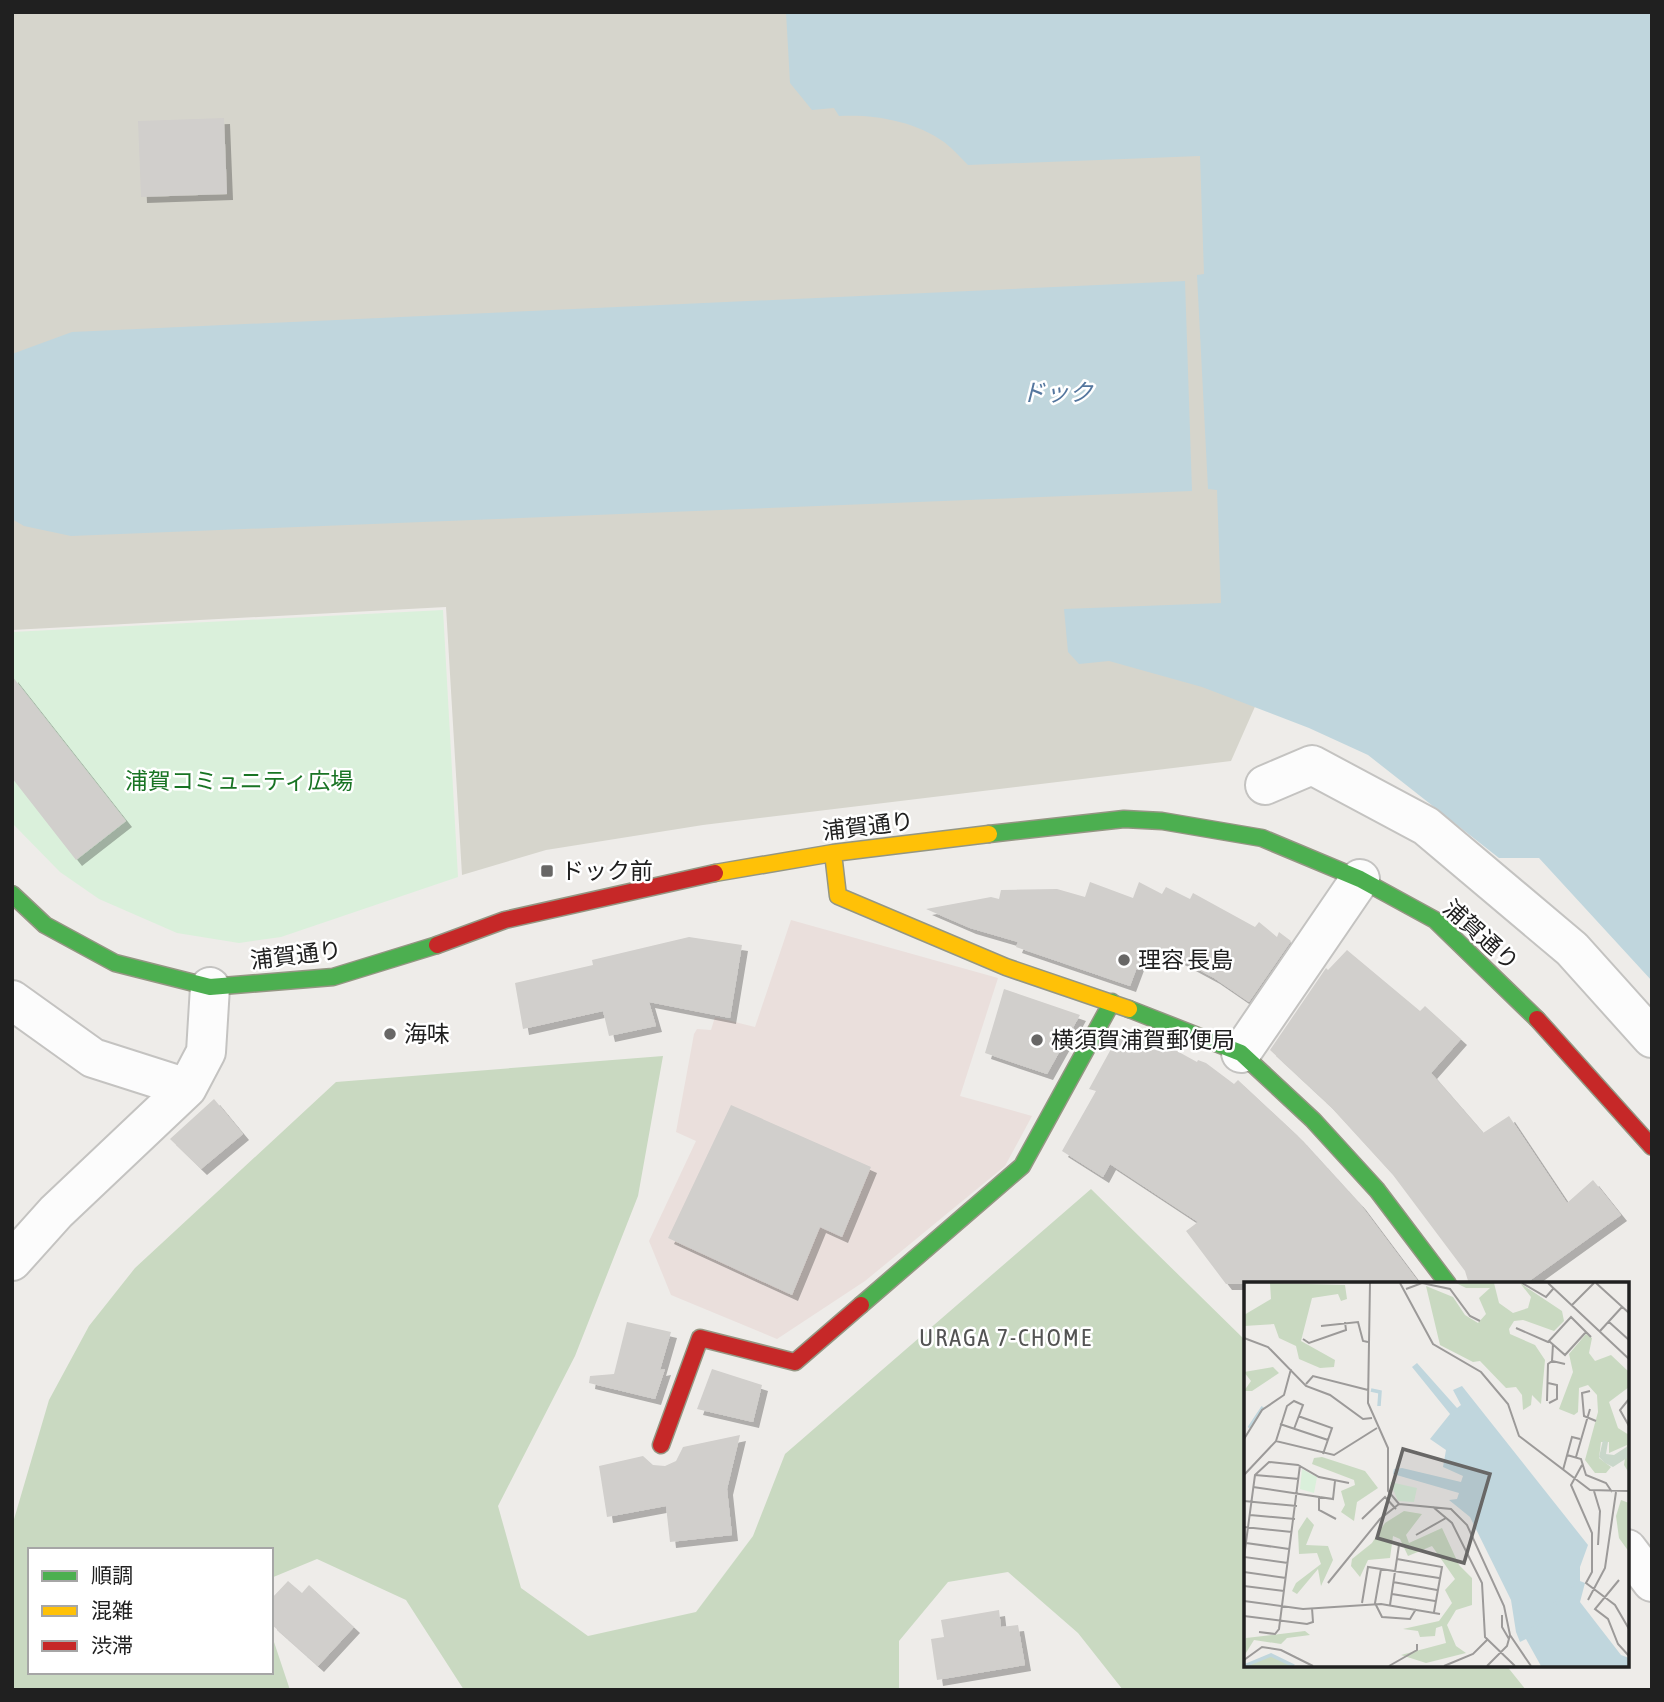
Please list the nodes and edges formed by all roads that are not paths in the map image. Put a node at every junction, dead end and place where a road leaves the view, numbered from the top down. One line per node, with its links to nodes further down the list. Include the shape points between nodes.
1 (1265, 785): 8 (street, via 1312,765 1426,826 1572,949)
2 (833, 853): 3 (main road, 浦賀通り, via 1124,819 1262,838); 5 (main road, 浦賀通り, via 689,877 505,920 333,977); 7 (main road, via 838,896 1006,967)
3 (1360, 879): 9 (street); 11 (main road, 浦賀通り, via 1435,920 1528,1009)
4 (12, 894): 5 (main road, 浦賀通り, via 45,925 116,963)
5 (210, 987): 10 (street, via 205,1052)
6 (12, 1000): 10 (street, via 93,1058)
7 (1112, 1002): 9 (main road); 14 (main road, via 1022,1166 795,1362 700,1338)
8 (1652, 1038)
9 (1241, 1053): 13 (main road, via 1313,1120 1377,1190)
10 (187, 1088): 12 (street, via 56,1212)
11 (1652, 1147)
12 (12, 1261)
13 (1446, 1282)
14 (661, 1445)
15 (1629, 1552): 16 (street)
16 (1652, 1582)

